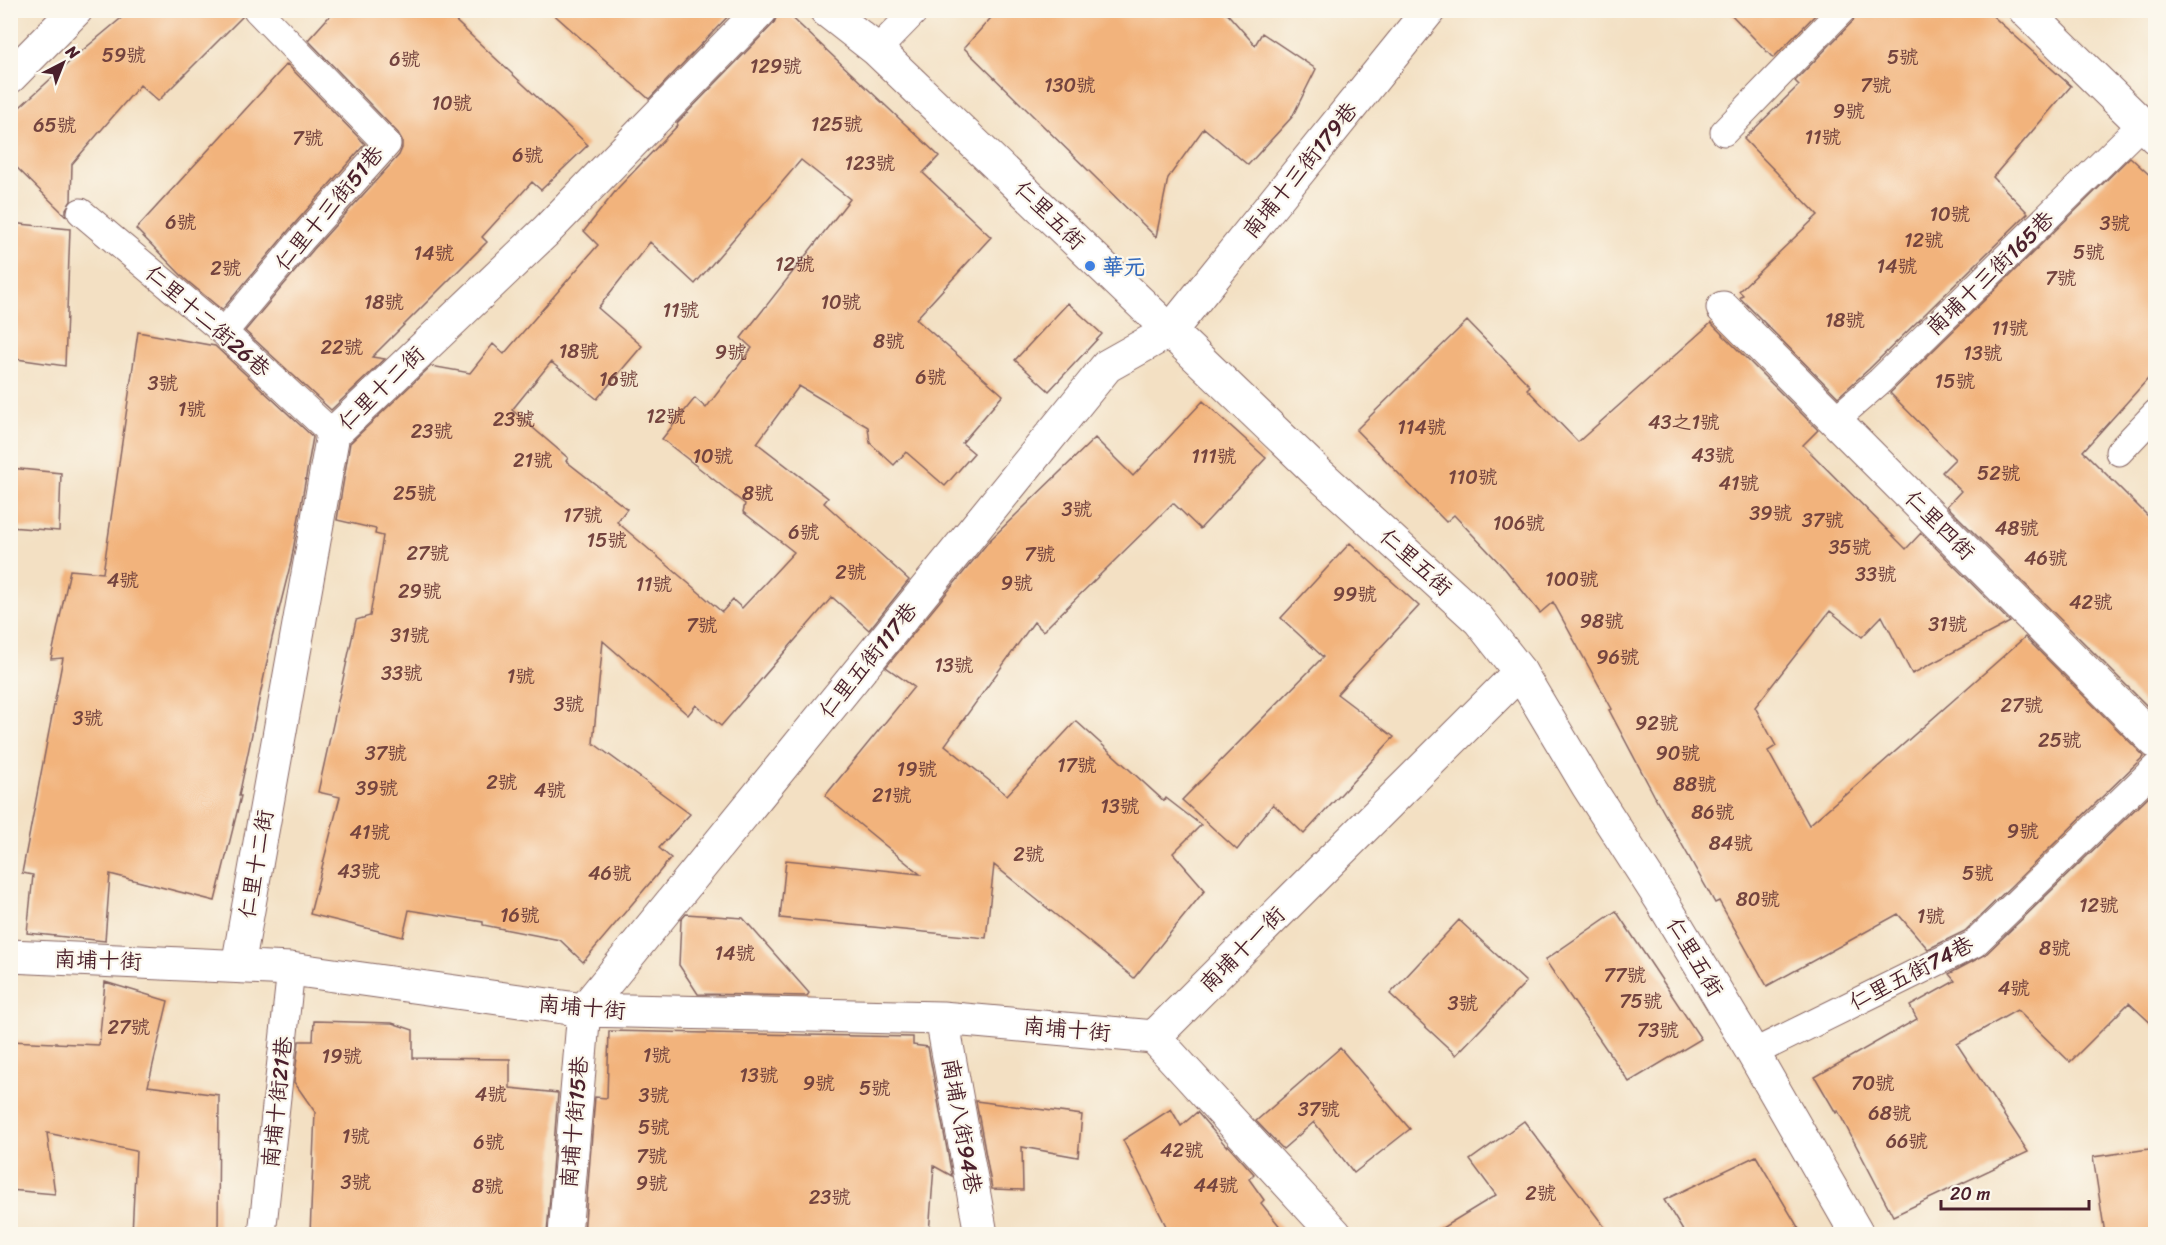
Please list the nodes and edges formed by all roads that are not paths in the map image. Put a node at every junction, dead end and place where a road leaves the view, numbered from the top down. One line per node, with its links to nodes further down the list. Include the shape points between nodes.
1 (76, 10): 10 (street)
2 (257, 10): 16 (lane, 仁里十三街51巷, via 387,144)
3 (761, 10): 19 (street, 仁里十二街, via 546,231)
4 (826, 10): 9 (street, 仁里五街)
5 (916, 10): 9 (lane)
6 (1429, 10): 15 (street, 南埔十三街179巷)
7 (1842, 10): 12 (lane)
8 (2025, 10): 11 (street)
9 (877, 50): 15 (street, 仁里五街)
10 (10, 77)
11 (2149, 131): 18 (lane, 南埔十三街165巷)
12 (1724, 132)
13 (81, 212): 16 (lane, 仁里十二街26巷)
14 (1722, 308): 18 (street, 仁里四街)
15 (1171, 330): 21 (street, 仁里五街, via 1318,473 1479,620); 27 (street, 仁里五街117巷, via 1107,366)
16 (224, 332): 19 (lane, 仁里十二街26巷)
17 (2156, 413): 20 (lane)
18 (1835, 420): 22 (street, 仁里四街)
19 (333, 434): 25 (street, 仁里十二街)
20 (2119, 452)
21 (1520, 672): 29 (street, 南埔十一街); 30 (street, 仁里五街)
22 (2156, 742)
23 (2156, 767): 30 (lane, 仁里五街74巷, via 1974,944)
24 (10, 956): 25 (street, 南埔十街)
25 (238, 966): 26 (street, 南埔十街)
26 (291, 969): 27 (street, 南埔十街); 31 (lane, 南埔十街21巷)
27 (584, 1010): 28 (street, 南埔十街); 32 (street, 南埔十街15巷)
28 (942, 1018): 29 (street, 南埔十街); 33 (street, 南埔八街94巷)
29 (1154, 1037): 34 (street)
30 (1753, 1053): 35 (street, 仁里五街)
31 (262, 1234)
32 (565, 1234)
33 (981, 1234)
34 (1335, 1234)
35 (1857, 1234)

